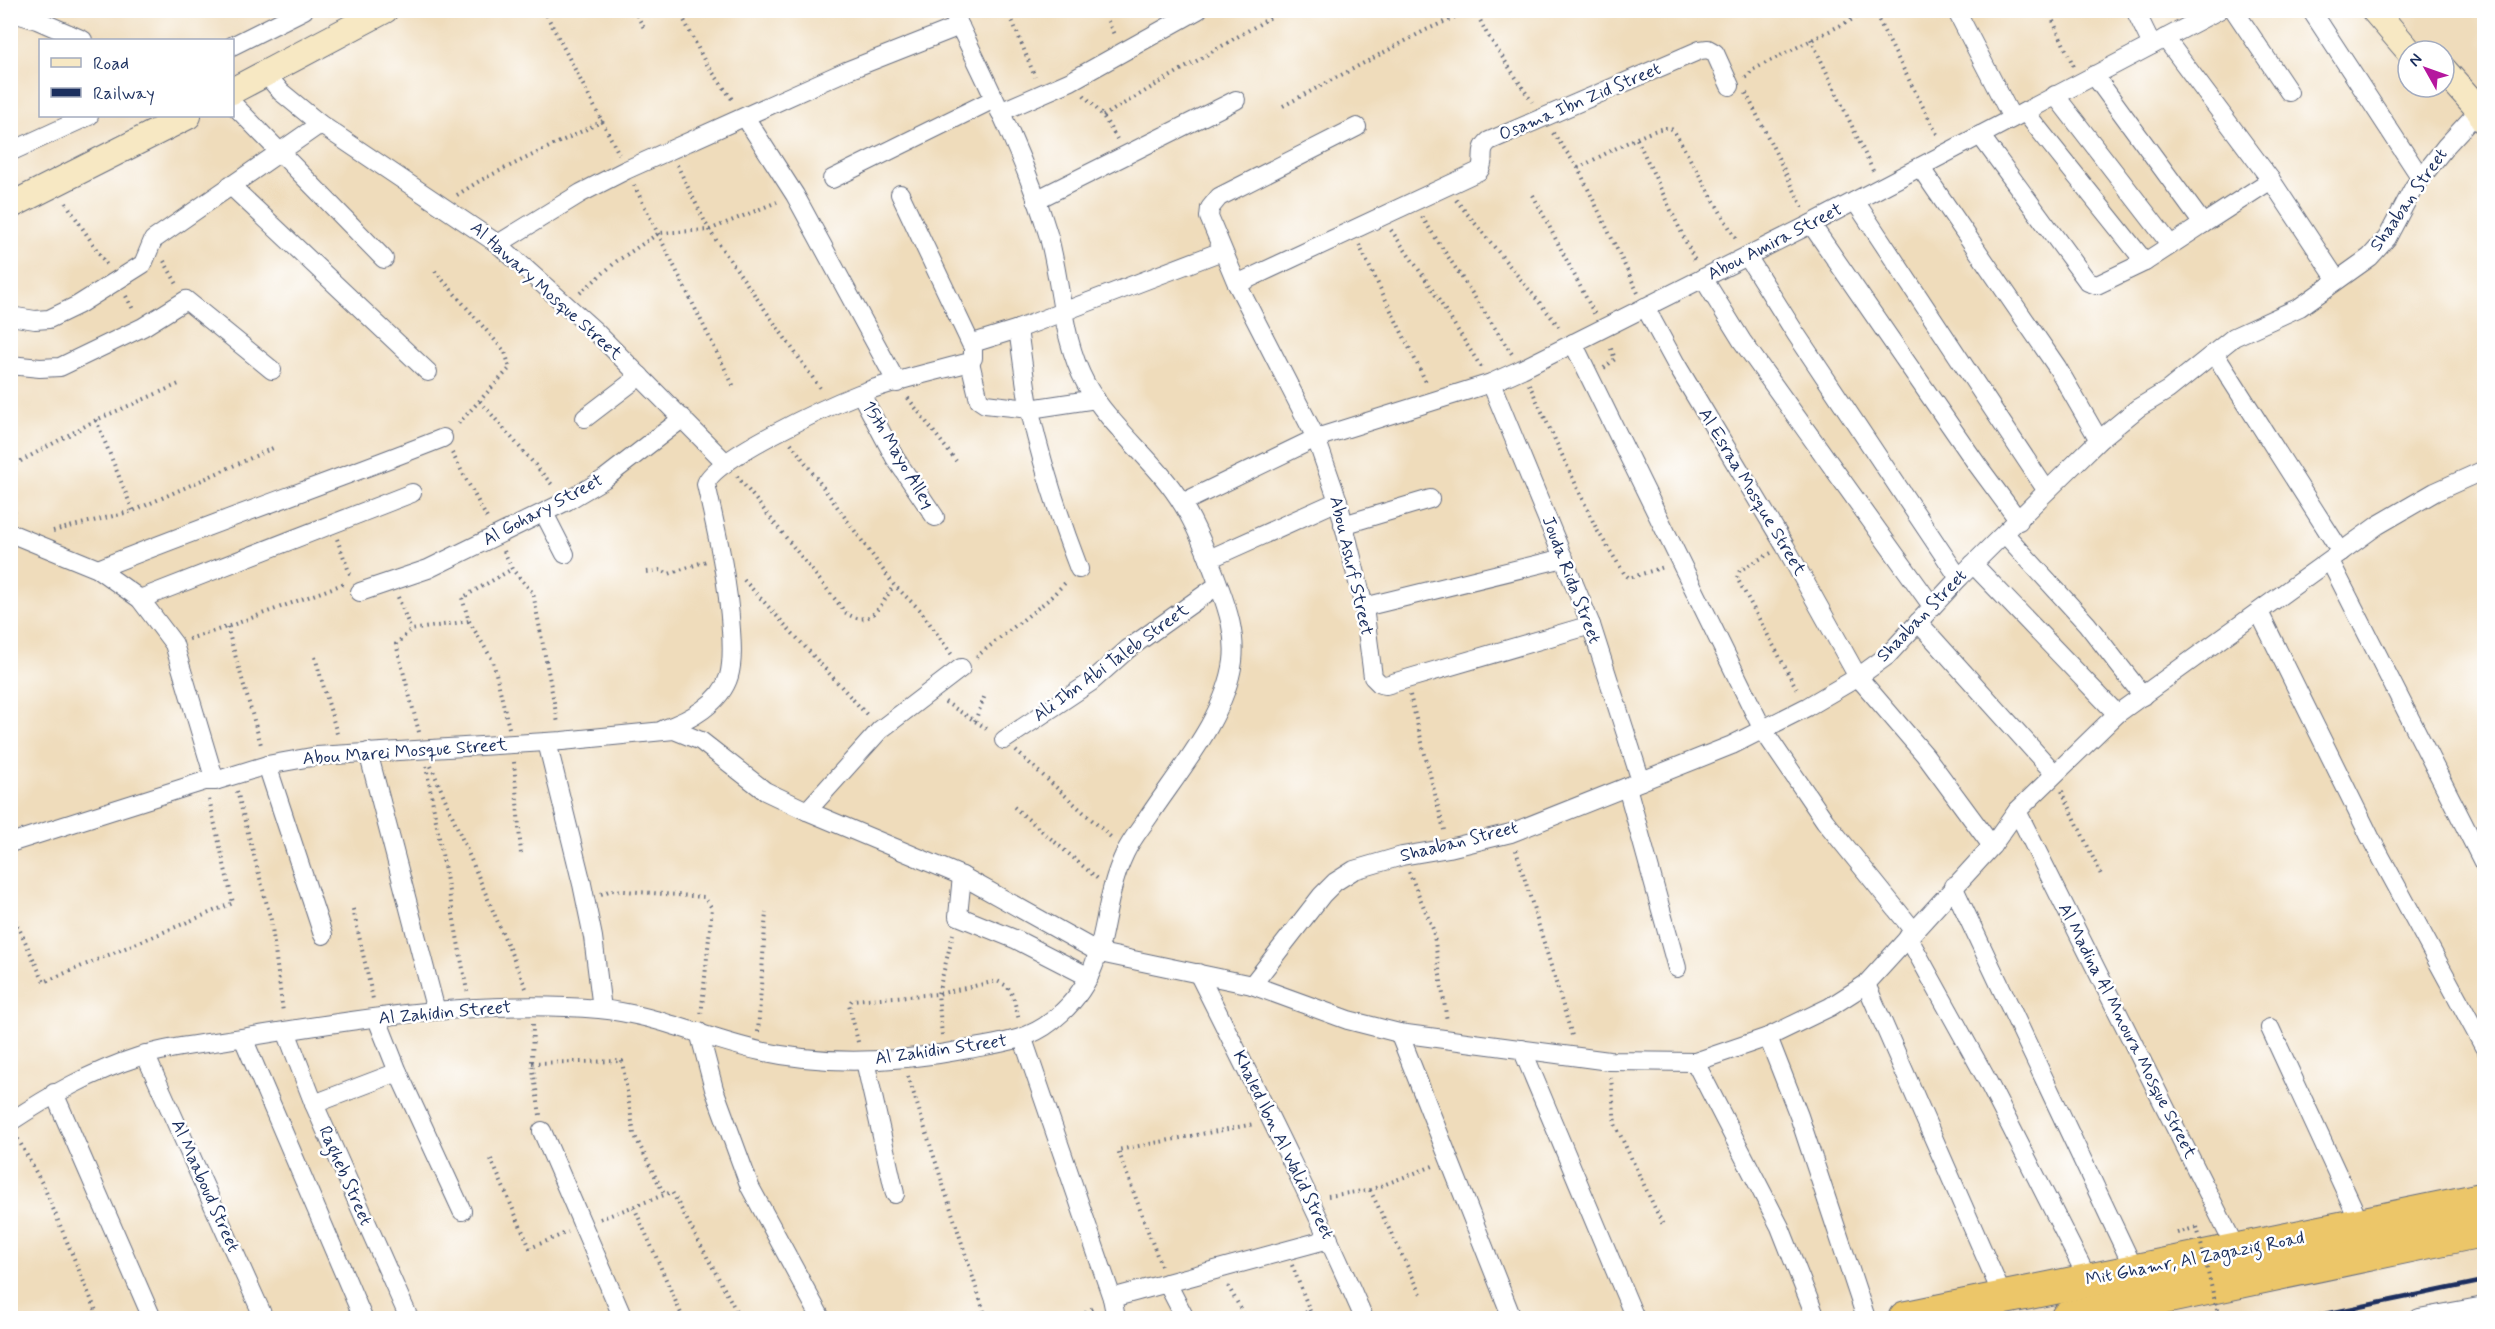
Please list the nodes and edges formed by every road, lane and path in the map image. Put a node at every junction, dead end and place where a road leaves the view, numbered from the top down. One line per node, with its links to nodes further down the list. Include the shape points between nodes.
1 (304, 10): 28 (street)
2 (385, 10): 30 (street)
3 (544, 10): 75 (path, via 603,121 481,180)
4 (634, 10): 22 (path)
5 (680, 10): 48 (path, via 708,67)
6 (1008, 10): 37 (path)
7 (1103, 10): 29 (path)
8 (1198, 10): 29 (street)
9 (1282, 10): 45 (path)
10 (1473, 10): 43 (path, via 1424,31); 50 (path)
11 (1872, 10): 24 (path); 57 (path)
12 (1956, 10): 44 (street)
13 (2048, 10): 31 (path)
14 (2135, 10): 27 (street)
15 (2218, 10): 27 (street, Abou Amira Street)
16 (2234, 10): 36 (street)
17 (2311, 10): 62 (street)
18 (2374, 10): 25 (street)
19 (2393, 10): 26 (street)
20 (10, 12): 23 (street)
21 (956, 18): 42 (street, Al Zahidin Street); 48 (street)
22 (645, 30)
23 (81, 39)
24 (1811, 39): 68 (path); 78 (path, via 1752,70 1743,85)
25 (2399, 39)
26 (2418, 39)
27 (2158, 41): 31 (street, Abou Amira Street); 64 (street)
28 (234, 45)
29 (1122, 52): 32 (street)
30 (265, 73): 35 (street); 51 (street, Al Hawary Mosque Street, via 281,92)
31 (2087, 78): 38 (street, Abou Amira Street); 79 (street)
32 (1071, 81): 37 (street); 45 (path)
33 (2456, 85): 49 (street)
34 (1730, 86): 50 (street, Osama Ibn Zid Street, via 1715,53 1704,49)
35 (234, 91)
36 (2289, 92)
37 (1043, 94): 42 (street)
38 (2055, 95): 44 (street, Abou Amira Street); 85 (street)
39 (2456, 98): 49 (street)
40 (1236, 100): 59 (street)
41 (234, 105): 58 (street)
42 (997, 106): 63 (street); 72 (street, Al Zahidin Street, via 1026,168)
43 (1283, 106)
44 (2018, 115): 53 (street, Abou Amira Street); 89 (street)
45 (1103, 116): 59 (path)
46 (87, 117): 55 (street)
47 (182, 117): 65 (street)
48 (745, 117): 56 (street); 70 (street)
49 (2481, 117): 62 (street, Shaaban Street, via 2451,140)
50 (1543, 118): 61 (path); 67 (street, Osama Ibn Zid Street, via 1489,141 1483,147 1479,171)
51 (320, 124): 58 (street); 75 (street, Al Hawary Mosque Street)
52 (1357, 128): 86 (street, Abou Ashrf Street, via 1219,197 1210,208 1209,217)
53 (1980, 135): 57 (street, Abou Amira Street); 89 (street, via 2088,282 2097,285)
54 (1637, 139): 61 (path); 87 (path, via 1663,128 1674,131); 91 (path)
55 (10, 152)
56 (671, 152): 80 (path); 84 (street, via 581,193)
57 (1947, 152): 60 (street, Abou Amira Street)
58 (279, 153): 66 (street); 88 (street)
59 (1127, 154): 72 (street)
60 (1920, 167): 68 (street, Abou Amira Street); 129 (street, via 2057,367)
61 (1578, 168): 97 (path)
62 (2421, 178): 93 (street, Shaaban Street, via 2387,238 2370,257)
63 (832, 180)
64 (2271, 180): 79 (street); 93 (street)
65 (54, 184): 76 (street); 92 (path)
66 (230, 186): 83 (street); 110 (street)
67 (1445, 186): 73 (street, Osama Ibn Zid Street); 103 (path)
68 (1881, 187): 74 (street, Abou Amira Street)
69 (900, 194): 104 (street)
70 (795, 195): 80 (path); 113 (street)
71 (1533, 195): 101 (path)
72 (1036, 200): 98 (street, Al Zahidin Street)
73 (1412, 201): 77 (street, Osama Ibn Zid Street); 108 (path)
74 (1855, 201): 78 (street, Abou Amira Street); 135 (street)
75 (443, 204): 84 (street, Al Hawary Mosque Street)
76 (10, 206)
77 (1381, 216): 81 (street, Osama Ibn Zid Street); 114 (path)
78 (1811, 224): 87 (street, Abou Amira Street); 144 (street)
79 (2203, 224): 85 (street)
80 (710, 230): 82 (path); 121 (path)
81 (1352, 230): 94 (street, Osama Ibn Zid Street); 120 (path)
82 (659, 233): 96 (path, via 617,261); 116 (path)
83 (153, 240): 92 (street, via 143,264); 95 (path)
84 (498, 243): 96 (street, Al Hawary Mosque Street)
85 (2170, 244): 89 (street)
86 (1222, 251): 94 (street, Abou Ashrf Street); 98 (street)
87 (1747, 256): 91 (street, Abou Amira Street); 160 (street)
88 (384, 259)
89 (2145, 262)
90 (435, 271): 119 (path, via 508,359 510,368)
91 (1703, 278): 97 (street, Abou Amira Street); 166 (street, via 1742,341)
92 (117, 280): 99 (street, via 49,319); 100 (path)
93 (2337, 280): 105 (street, Shaaban Street, via 2300,307 2234,337)
94 (1237, 284): 128 (street, Abou Ashrf Street)
95 (186, 300): 100 (street); 109 (street)
96 (565, 305): 111 (street, Al Hawary Mosque Street)
97 (1645, 307): 101 (street, Abou Amira Street); 149 (street, Al Esraa Mosque Street)
98 (1065, 311): 102 (street); 118 (street, Al Zahidin Street, via 1071,351)
99 (10, 316)
100 (143, 327): 107 (street, via 60,368)
101 (1602, 328): 103 (street, Abou Amira Street); 112 (path, via 1615,359)
102 (1017, 329): 104 (street); 122 (street)
103 (1573, 343): 108 (street, Abou Amira Street); 112 (street)
104 (971, 344): 106 (street)
105 (2214, 353): 129 (street, Shaaban Street); 152 (street)
106 (970, 362): 113 (street); 122 (street, via 981,403)
107 (11, 364)
108 (1522, 369): 114 (street, Abou Amira Street); 155 (path, via 1597,530 1624,573 1629,578)
109 (272, 370)
110 (428, 372)
111 (640, 376): 123 (street); 124 (street, Al Hawary Mosque Street)
112 (1590, 379): 155 (street)
113 (897, 383): 117 (street); 131 (path)
114 (1491, 383): 120 (street, Abou Amira Street); 153 (street, Jouda Rida Street)
115 (179, 384): 125 (path)
116 (735, 389)
117 (861, 394): 121 (street); 143 (street, 15th Mayo Alley, via 895,458)
118 (1096, 399): 122 (street); 140 (street, Al Zahidin Street)
119 (480, 401): 127 (path); 138 (path)
120 (1434, 401): 128 (street, Abou Amira Street)
121 (832, 406): 126 (street)
122 (1030, 410): 158 (street, via 1051,490)
123 (585, 418)
124 (683, 418): 132 (street, Al Hawary Mosque Street); 138 (street, Al Gohary Street, via 604,479)
125 (96, 420): 133 (path); 141 (path)
126 (782, 431): 132 (street); 162 (path)
127 (443, 438): 148 (path); 157 (street)
128 (1316, 438): 139 (street, Abou Ashrf Street); 140 (street, Abou Amira Street)
129 (2099, 440): 135 (street, Shaaban Street)
130 (273, 448): 141 (path)
131 (956, 461)
132 (726, 463): 151 (street, via 706,484); 162 (path, via 846,613 855,619 871,617)
133 (10, 467)
134 (2484, 470): 152 (street, Abou Marei Mosque Street, via 2435,492 2378,525)
135 (2047, 491): 144 (street, Shaaban Street)
136 (412, 493): 165 (street)
137 (1430, 498): 145 (street)
138 (567, 501): 142 (street, Al Gohary Street)
139 (1338, 501): 145 (street, Abou Ashrf Street); 154 (street)
140 (1182, 503): 154 (street, Al Zahidin Street)
141 (133, 511): 147 (path)
142 (544, 513): 148 (street, Al Gohary Street); 150 (street)
143 (935, 517)
144 (2019, 521): 146 (street, Shaaban Street)
145 (1343, 525): 167 (street, Abou Ashrf Street)
146 (2005, 534): 156 (street, Shaaban Street); 181 (street, via 2087,624)
147 (17, 536): 157 (street)
148 (497, 536): 161 (street, Al Gohary Street)
149 (1785, 546): 177 (street, Al Esraa Mosque Street); 182 (path, via 1748,564 1737,578)
150 (565, 554)
151 (722, 556): 159 (path, via 669,574 661,570); 184 (street, via 730,624 729,678 700,712); 185 (path)
152 (2336, 556): 168 (street, Abou Marei Mosque Street); 208 (street)
153 (1564, 558): 167 (street); 171 (street, Jouda Rida Street)
154 (1209, 559): 163 (street, Al Zahidin Street)
155 (1680, 561): 186 (street)
156 (1973, 564): 160 (street, Shaaban Street); 183 (street)
157 (98, 569): 165 (street)
158 (1079, 569): 176 (path, via 1048,600)
159 (646, 572)
160 (1959, 578): 166 (street, Shaaban Street)
161 (392, 583): 164 (street, Al Gohary Street); 173 (path)
162 (894, 585): 176 (path, via 920,610)
163 (1218, 585): 187 (street, Ali Ibn Abi Taleb Street, via 1128,649 1091,682); 205 (street, Al Zahidin Street, via 1233,634 1233,660 1227,685 1197,743)
164 (356, 586): 172 (path)
165 (140, 599): 174 (street)
166 (1932, 606): 170 (street, Shaaban Street)
167 (1364, 607): 178 (street, Abou Ashrf Street, via 1373,677 1386,685)
168 (2259, 612): 181 (street, Abou Marei Mosque Street); 240 (street, via 2370,837)
169 (469, 621): 173 (path); 188 (path, via 462,598 512,569 532,593); 189 (path, via 493,661)
170 (1918, 622): 177 (street, Shaaban Street, via 1887,656); 194 (street)
171 (1591, 625): 178 (street, Abou Ashrf Street); 197 (street, Jouda Rida Street)
172 (227, 627): 174 (path); 193 (path)
173 (411, 630): 190 (path, via 396,644)
174 (174, 644): 196 (street)
175 (315, 657): 192 (path)
176 (961, 668): 179 (street)
177 (1858, 677): 182 (street, Shaaban Street); 203 (street, Al Esraa Mosque Street, via 1925,755)
178 (1406, 678): 204 (path)
179 (929, 693): 180 (path, via 975,721); 185 (street)
180 (985, 695)
181 (2143, 696): 183 (street, Abou Marei Mosque Street)
182 (1807, 707): 186 (street, Shaaban Street)
183 (2117, 714): 194 (street, Abou Marei Mosque Street)
184 (659, 730): 188 (street, Abou Marei Mosque Street); 199 (street, Abou Marei Mosque Street, via 674,730 702,741 765,791)
185 (880, 730): 199 (street)
186 (1763, 730): 197 (street, Shaaban Street); 218 (street)
187 (1004, 740): 205 (path)
188 (554, 742): 189 (street, Abou Marei Mosque Street); 229 (street, via 593,938)
189 (513, 744): 190 (street, Abou Marei Mosque Street); 206 (path)
190 (423, 749): 191 (street, Abou Marei Mosque Street); 227 (path); 228 (path)
191 (368, 752): 192 (street, Abou Marei Mosque Street); 230 (street)
192 (343, 753): 193 (street, Abou Marei Mosque Street)
193 (267, 765): 195 (street, Abou Marei Mosque Street); 219 (street)
194 (2054, 773): 200 (street, Abou Marei Mosque Street); 210 (path)
195 (233, 775): 196 (street, Abou Marei Mosque Street); 233 (path, via 271,920)
196 (210, 781): 202 (street, Abou Marei Mosque Street); 214 (path, via 233,903 44,982)
197 (1634, 784): 201 (street, Shaaban Street); 221 (street, Jouda Rida Street)
198 (1014, 807): 212 (path)
199 (807, 811): 209 (street, Abou Marei Mosque Street)
200 (2017, 811): 203 (street, Abou Marei Mosque Street); 273 (street, Al Madina Al Mnoura Mosque Street)
201 (1511, 832): 204 (street, Shaaban Street); 245 (path)
202 (11, 842)
203 (1992, 846): 211 (street, Abou Marei Mosque Street)
204 (1449, 848): 207 (street, Shaaban Street)
205 (1125, 850): 212 (street, Al Zahidin Street)
206 (521, 854)
207 (1402, 856): 225 (street, Shaaban Street, via 1354,870 1335,882); 239 (path, via 1433,928)
208 (2484, 864)
209 (962, 876): 217 (street); 220 (street, Abou Marei Mosque Street)
210 (2102, 877)
211 (1953, 886): 218 (street, Abou Marei Mosque Street); 275 (street)
212 (1111, 891): 220 (street, Al Zahidin Street)
213 (597, 896): 234 (path, via 612,890 704,897 711,904)
214 (10, 909)
215 (353, 909): 231 (path)
216 (766, 912): 242 (path)
217 (958, 916): 223 (street, via 1052,956); 226 (path)
218 (1910, 934): 224 (street, Abou Marei Mosque Street); 276 (street)
219 (323, 935)
220 (1100, 953): 222 (street, Abou Marei Mosque Street); 223 (street, Al Zahidin Street)
221 (1677, 968)
222 (1198, 973): 225 (street, Abou Marei Mosque Street); 254 (street, Khaled Ibn Al Walid Street)
223 (1089, 977): 238 (street, Al Zahidin Street, via 1072,1002 1050,1023)
224 (1866, 984): 236 (street, Abou Marei Mosque Street); 279 (street)
225 (1252, 985): 235 (street, Abou Marei Mosque Street, via 1348,1020)
226 (938, 994): 238 (path, via 997,981 1012,996); 244 (path); 247 (path, via 852,1000 849,1011)
227 (533, 1005): 228 (street, Al Zahidin Street); 229 (street, Al Zahidin Street); 250 (path)
228 (470, 1007): 230 (street, Al Zahidin Street)
229 (602, 1010): 234 (street, Al Zahidin Street, via 653,1018)
230 (436, 1011): 231 (street, Al Zahidin Street)
231 (377, 1019): 233 (street, Al Zahidin Street); 251 (street)
232 (2270, 1028): 266 (street)
233 (286, 1031): 237 (street, Al Zahidin Street); 253 (street, Ragheb Street)
234 (699, 1032): 242 (street, Al Zahidin Street); 291 (street, via 714,1089 750,1187)
235 (1399, 1033): 239 (street, Abou Marei Mosque Street); 258 (street)
236 (1768, 1037): 249 (street, Abou Marei Mosque Street); 302 (street, via 1799,1116)
237 (243, 1038): 243 (street, Al Zahidin Street); 286 (street)
238 (1023, 1038): 244 (street, Al Zahidin Street); 280 (street)
239 (1450, 1039): 241 (street, Abou Marei Mosque Street)
240 (2484, 1047)
241 (1522, 1048): 245 (street, Abou Marei Mosque Street); 300 (street)
242 (757, 1050): 247 (street, Al Zahidin Street)
243 (146, 1054): 252 (street, Al Zahidin Street); 285 (street, Al Maaboud Street)
244 (944, 1054): 246 (street, Al Zahidin Street)
245 (1578, 1056): 248 (street, Abou Marei Mosque Street)
246 (903, 1059): 247 (street, Al Zahidin Street); 292 (path)
247 (865, 1061): 261 (street)
248 (1609, 1061): 249 (street, Abou Marei Mosque Street); 268 (path, via 1615,1124)
249 (1695, 1062): 301 (street, via 1780,1227)
250 (532, 1063): 256 (path); 260 (path, via 622,1061 634,1134)
251 (398, 1072): 253 (street); 265 (street)
252 (54, 1093): 255 (street, Al Zahidin Street); 284 (street)
253 (314, 1104): 287 (street, Ragheb Street)
254 (1272, 1120): 262 (street, Khaled Ibn Al Walid Street); 277 (path, via 1118,1150)
255 (11, 1122): 283 (path, via 44,1187)
256 (543, 1131): 267 (street)
257 (491, 1160): 267 (path, via 530,1248)
258 (1451, 1160): 259 (path); 299 (street)
259 (1370, 1190): 262 (path); 278 (path)
260 (664, 1194): 264 (path); 290 (path, via 672,1192)
261 (895, 1194)
262 (1310, 1198): 271 (street, Khaled Ibn Al Walid Street)
263 (2484, 1199): 266 (highway, Mit Ghamr, Al Zagazig Road)
264 (634, 1206): 267 (path); 289 (path)
265 (462, 1211)
266 (2361, 1225): 273 (highway, Mit Ghamr, Al Zagazig Road)
267 (583, 1226): 288 (street)
268 (1664, 1227)
269 (2197, 1227): 305 (path, bridge)
270 (2484, 1230): 304 (highway, Mit Ghamr, Al Zagazig Road)
271 (1329, 1239): 272 (street); 298 (street, Khaled Ibn Al Walid Street)
272 (1287, 1251): 274 (street); 282 (path)
273 (2237, 1251): 275 (highway, Mit Ghamr, Al Zagazig Road)
274 (1219, 1269): 277 (street); 295 (path)
275 (2135, 1271): 276 (highway, Mit Ghamr, Al Zagazig Road)
276 (2089, 1281): 279 (highway, Mit Ghamr, Al Zagazig Road)
277 (1167, 1283): 280 (street); 294 (street)
278 (1422, 1296)
279 (2003, 1296): 303 (highway, Mit Ghamr, Al Zagazig Road)
280 (1112, 1298): 293 (street)
281 (2484, 1306): 306 (street)
282 (1310, 1311): 296 (path); 297 (path)
283 (99, 1318)
284 (152, 1318)
285 (264, 1318)
286 (363, 1318)
287 (409, 1318)
288 (623, 1318)
289 (683, 1318)
290 (740, 1318)
291 (821, 1318)
292 (986, 1318)
293 (1116, 1318)
294 (1185, 1318)
295 (1246, 1318)
296 (1288, 1318)
297 (1315, 1318)
298 (1364, 1318)
299 (1512, 1318)
300 (1635, 1318)
301 (1816, 1318)
302 (1866, 1318)
303 (1905, 1318)
304 (2067, 1318)
305 (2219, 1318)
306 (2419, 1318)

